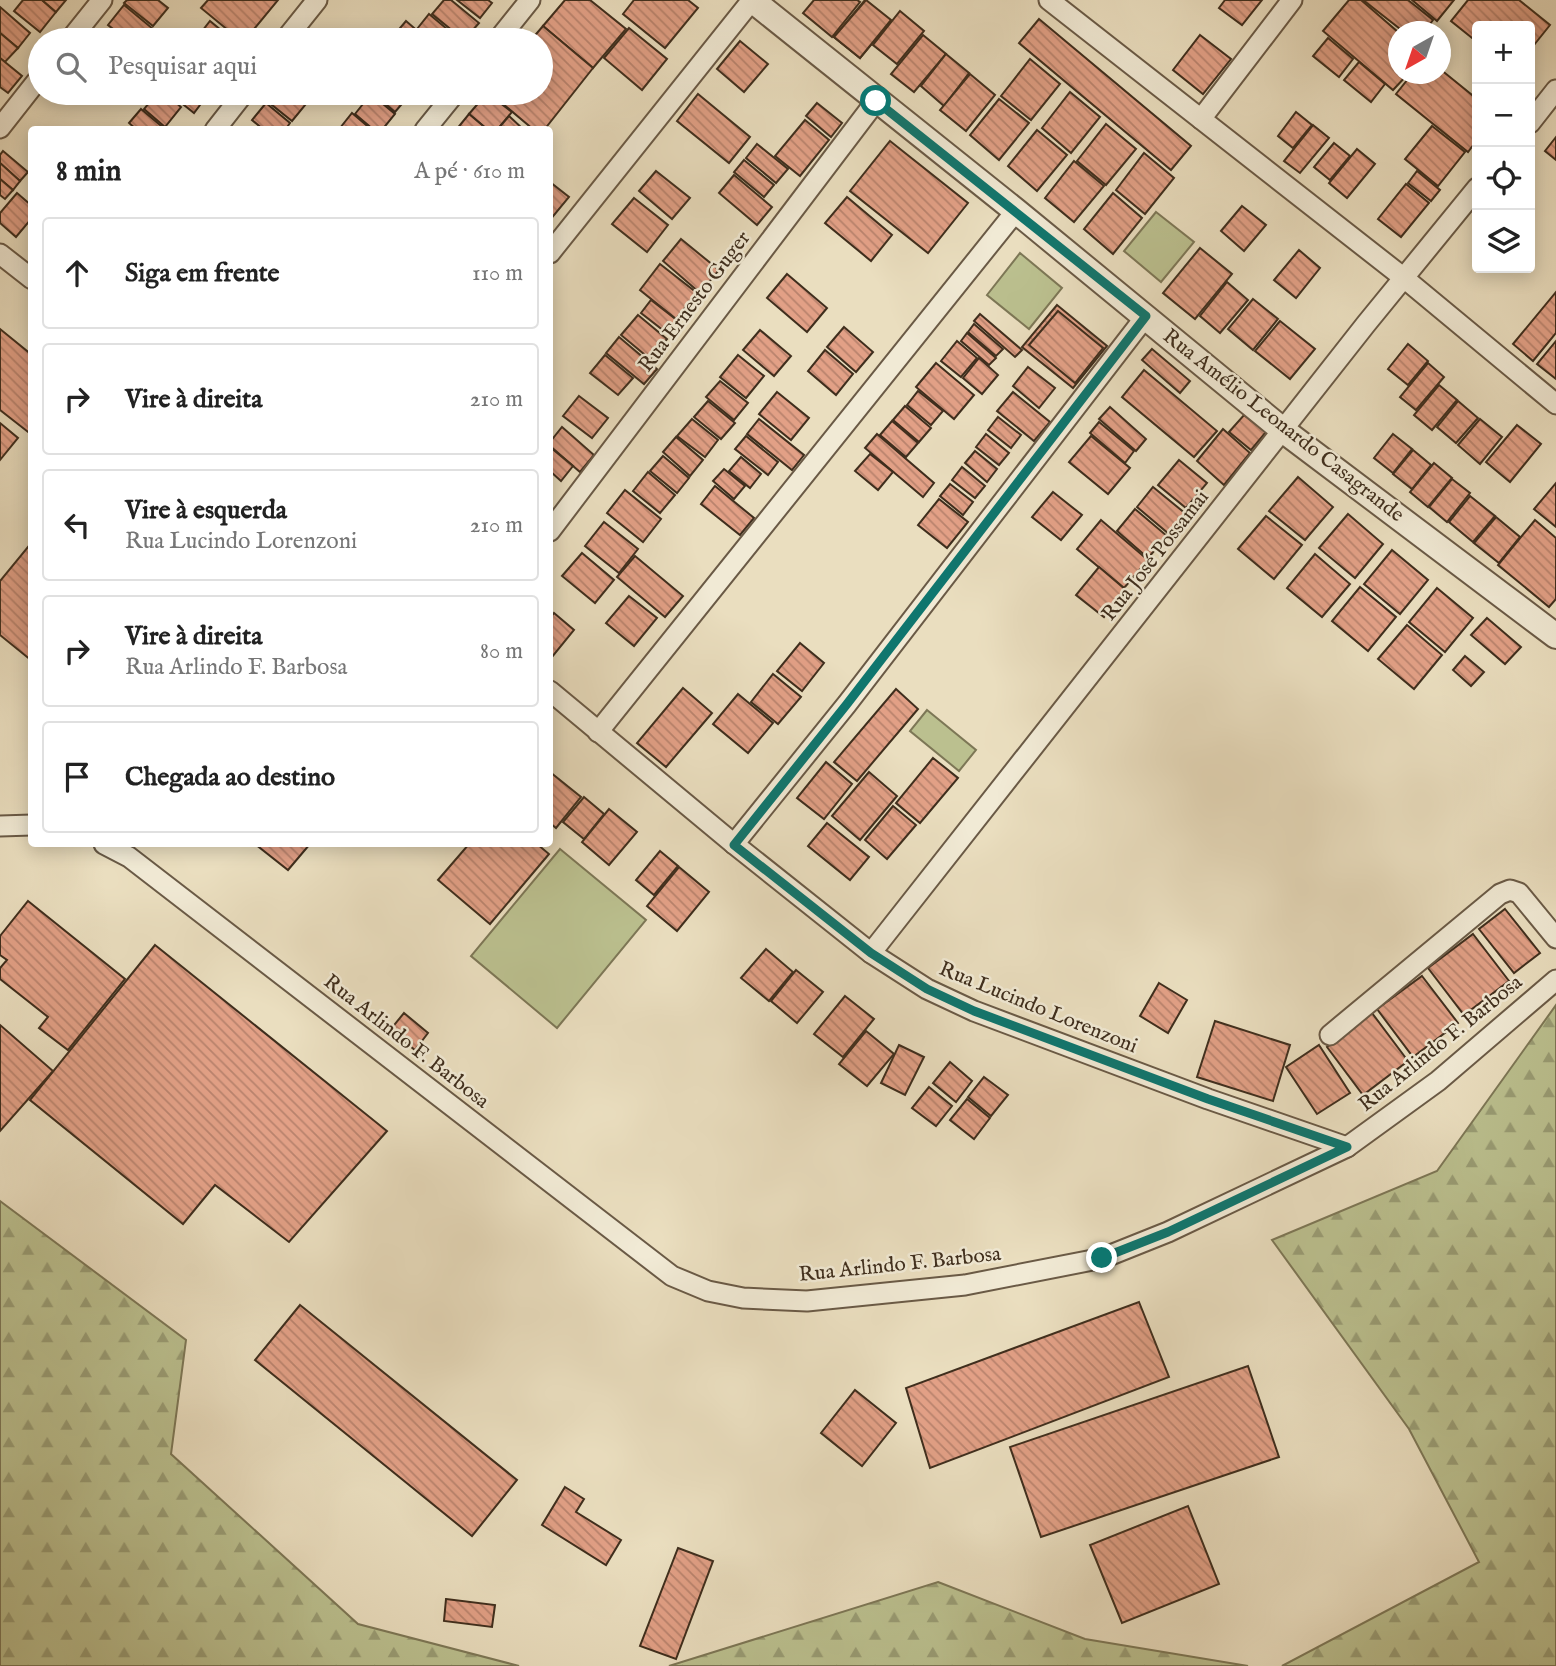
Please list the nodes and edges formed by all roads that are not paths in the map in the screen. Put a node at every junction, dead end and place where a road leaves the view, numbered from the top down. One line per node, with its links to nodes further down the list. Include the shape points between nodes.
1 (102, 0): 7 (street)
2 (317, 0): 8 (street)
3 (530, 0): 9 (street)
4 (752, 0): 12 (street, Rua Amélio Leonardo Casagrande); 22 (street)
5 (1049, 0): 16 (street)
6 (1292, 0): 16 (street)
7 (80, 28)
8 (295, 28)
9 (508, 28)
10 (1556, 90): 15 (street)
11 (28, 92): 19 (street)
12 (876, 101): 21 (street, Rua Amélio Leonardo Casagrande); 29 (street, Rua Ernesto Guger)
13 (235, 105): 17 (street)
14 (445, 105): 18 (street)
15 (1535, 117)
16 (1201, 118): 25 (street)
17 (218, 126)
18 (428, 126)
19 (0, 128)
20 (1472, 194): 25 (street, Rua José Possamai)
21 (1016, 211): 26 (street, Rua Amélio Leonardo Casagrande); 32 (street)
22 (553, 249)
23 (0, 254): 24 (street)
24 (28, 276)
25 (1404, 278): 27 (street); 28 (street, Rua José Possamai)
26 (1146, 316): 28 (street, Rua Amélio Leonardo Casagrande); 35 (street)
27 (1556, 404)
28 (1284, 431): 30 (street, Rua Amélio Leonardo Casagrande); 38 (street, Rua José Possamai)
29 (553, 527)
30 (1556, 636)
31 (553, 694): 32 (street, Rua Lucindo Lorenzoni)
32 (598, 732): 35 (street, Rua Lucindo Lorenzoni)
33 (28, 825): 34 (street)
34 (0, 826)
35 (734, 845): 38 (street, Rua Lucindo Lorenzoni)
36 (110, 847): 41 (street, Rua Arlindo F. Barbosa, via 129,857 672,1276 708,1291 743,1298 807,1300 965,1286 1102,1258 1168,1232)
37 (1556, 938): 40 (street, via 1519,893 1500,894)
38 (871, 953): 41 (street, Rua Lucindo Lorenzoni, via 927,989 974,1011)
39 (1556, 979): 41 (street, Rua Arlindo F. Barbosa, via 1438,1081)
40 (1330, 1035)
41 (1347, 1147)

